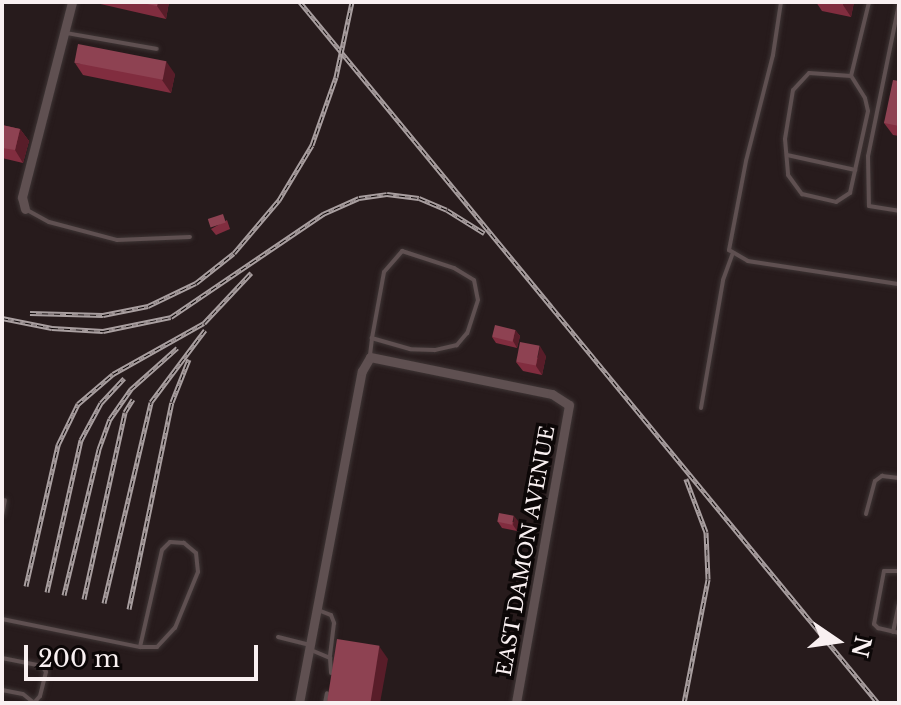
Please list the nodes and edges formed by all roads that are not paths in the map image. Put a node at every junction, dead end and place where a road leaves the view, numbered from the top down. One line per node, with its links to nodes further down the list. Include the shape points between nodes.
1 (72, 2): 5 (street)
2 (781, 2): 13 (lane, via 735,217)
3 (869, 2): 7 (lane)
4 (899, 4): 11 (lane, via 868,156 869,206)
5 (64, 39): 6 (lane); 10 (street, via 22,197)
6 (157, 49)
7 (851, 76): 8 (lane, via 809,73 793,90); 9 (lane, via 868,111)
8 (786, 155): 9 (lane); 9 (lane, via 788,175 802,194 836,202 850,193)
9 (855, 170)
10 (25, 209): 12 (lane, via 49,222 117,240)
11 (899, 211)
12 (190, 237)
13 (732, 255): 14 (lane); 17 (lane)
14 (899, 284)
15 (372, 338): 15 (lane, via 384,272 402,251 474,280 478,300 457,345 410,349); 16 (lane)
16 (370, 357): 24 (street, via 362,371); 36 (street, EAST DAMON AVENUE, via 552,394 569,405)
17 (701, 408)
18 (899, 478): 20 (lane, via 882,476 875,481)
19 (5, 500): 21 (lane)
20 (866, 514)
21 (2, 515)
22 (899, 571): 26 (lane, via 884,571 874,619 875,627)
23 (899, 604): 26 (lane)
24 (316, 610): 29 (street); 31 (lane, via 331,615 334,623)
25 (2, 619): 28 (lane)
26 (896, 632)
27 (278, 637): 29 (lane)
28 (140, 647): 28 (lane, via 157,647 167,640 185,609 199,562 184,543 170,542 162,550)
29 (309, 647): 31 (lane); 34 (street)
30 (2, 658): 33 (lane, via 42,666 46,672)
31 (330, 658): 35 (lane)
32 (2, 690): 33 (lane, via 23,694)
33 (34, 703)
34 (299, 703)
35 (325, 703)
36 (516, 703)

